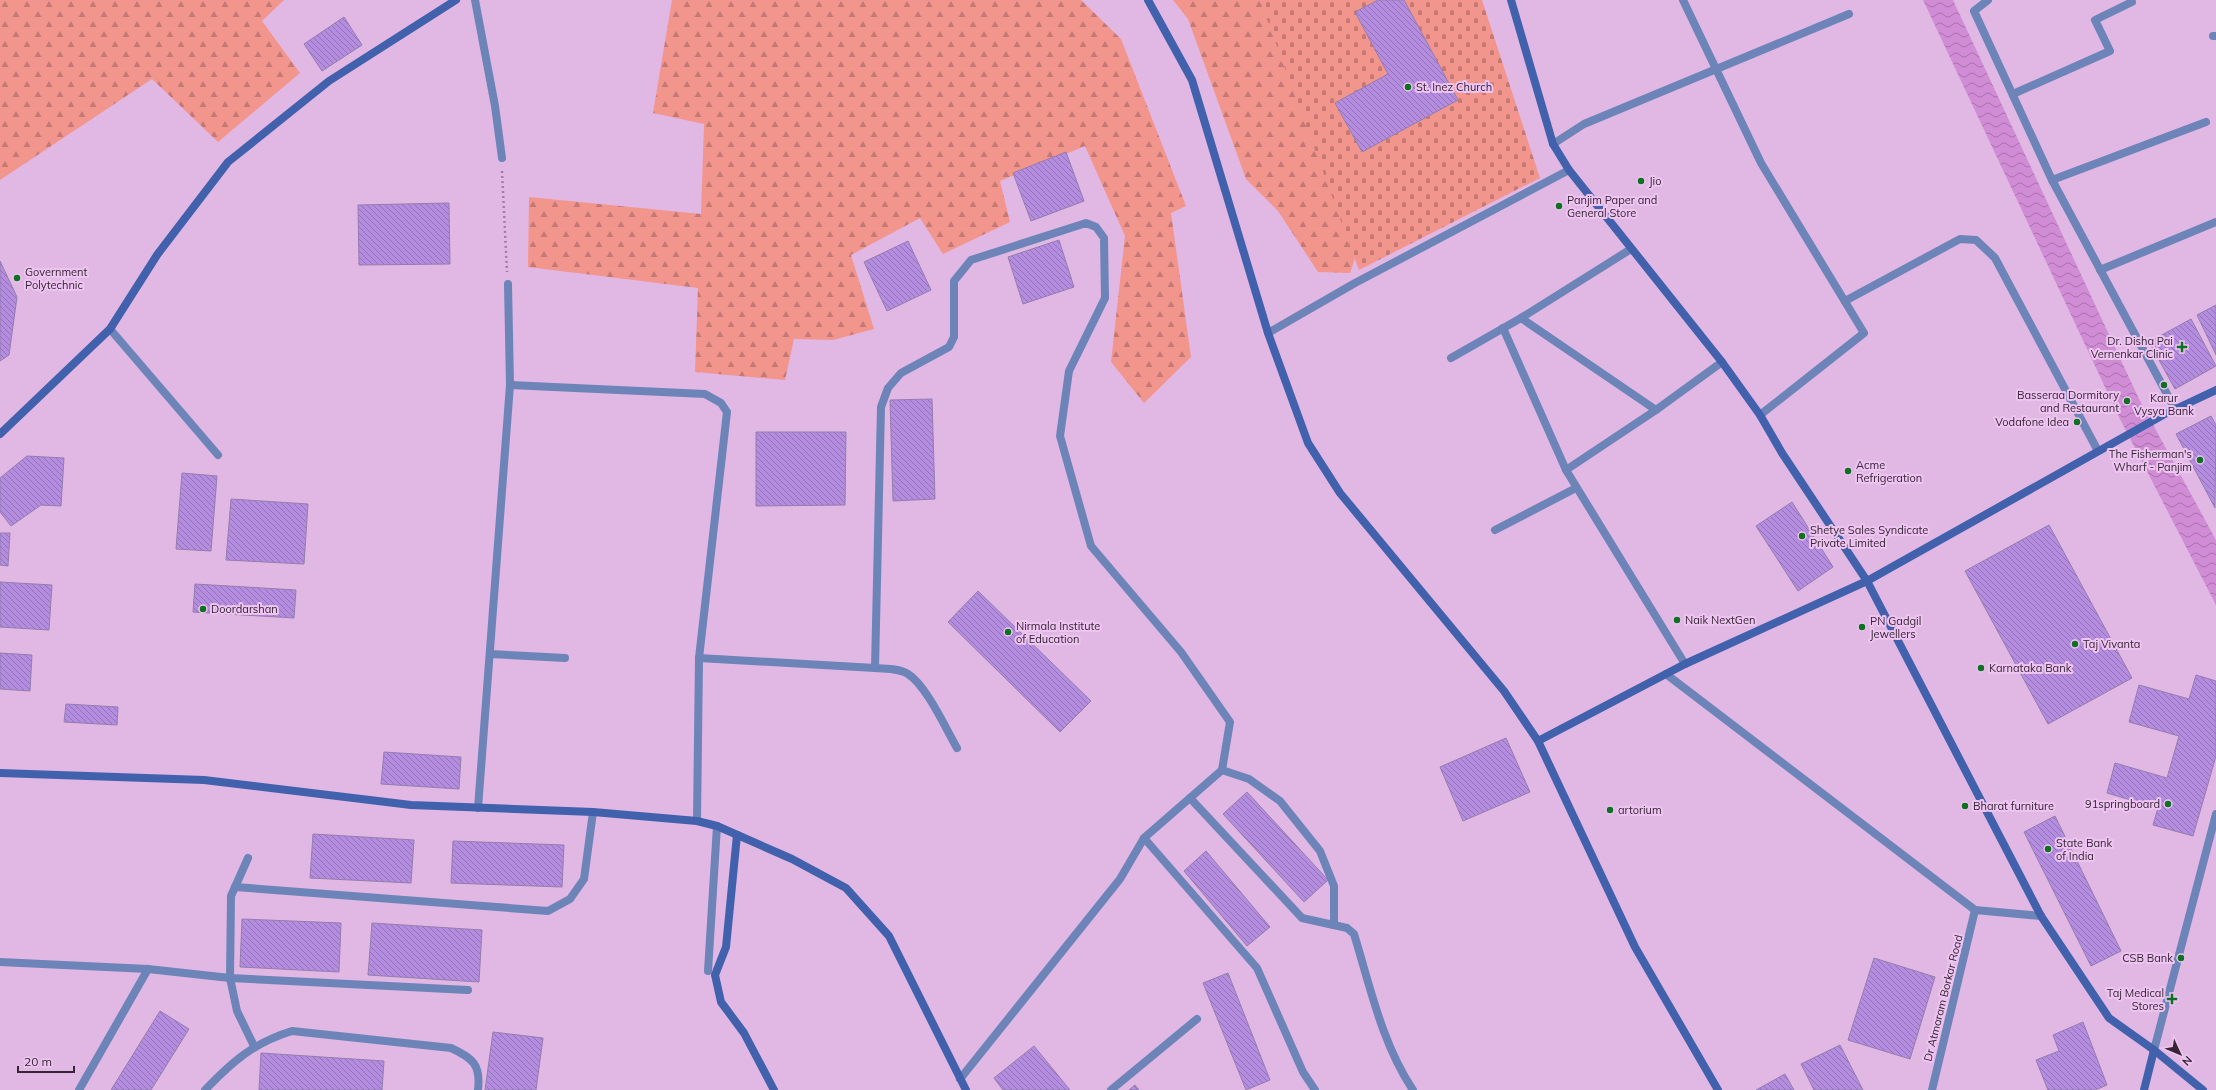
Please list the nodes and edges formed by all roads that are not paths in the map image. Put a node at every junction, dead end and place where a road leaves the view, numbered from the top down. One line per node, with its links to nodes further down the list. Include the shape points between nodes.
1 (456, 0): 23 (main road, via 329,81 228,162 157,255)
2 (475, 0): 13 (street)
3 (1148, 0): 24 (main road, via 1192,80)
4 (1511, 0): 12 (main road)
5 (1683, 0): 9 (street)
6 (1988, 0): 10 (street, via 1974,11)
7 (2132, 2): 10 (street, via 2095,20 2110,51)
8 (1849, 14): 9 (street)
9 (1716, 69): 12 (street, via 1584,124); 20 (street, via 1761,163)
10 (2013, 94): 15 (street)
11 (2206, 122): 15 (street)
12 (1553, 144): 14 (main road)
13 (502, 158)
14 (1569, 170): 17 (main road); 24 (street, via 1355,283)
15 (2052, 180): 18 (street)
16 (2216, 222): 18 (street)
17 (1631, 249): 21 (street); 26 (main road)
18 (2100, 270): 29 (street)
19 (508, 284): 27 (street)
20 (1845, 301): 31 (street, via 1864,333); 33 (street, via 1960,239 1976,240 1995,258)
21 (1521, 318): 22 (street); 30 (street)
22 (1503, 328): 25 (street); 35 (street)
23 (110, 329): 32 (main road); 34 (street)
24 (1268, 333): 45 (main road, via 1308,443 1340,493 1504,691)
25 (1451, 358)
26 (1722, 362): 30 (street); 31 (main road)
27 (510, 385): 39 (street); 41 (street, via 705,394 721,403 727,412)
28 (2216, 390): 29 (main road)
29 (2175, 409): 33 (main road)
30 (1656, 410): 35 (street)
31 (1760, 415): 38 (main road, via 1782,453)
32 (0, 434)
33 (2098, 451): 38 (main road)
34 (218, 455)
35 (1566, 470): 36 (street)
36 (1576, 488): 37 (street); 42 (street)
37 (1496, 530)
38 (1867, 580): 42 (main road); 60 (main road)
39 (490, 654): 40 (street); 50 (street)
40 (565, 658)
41 (699, 658): 43 (street); 53 (street)
42 (1686, 664): 44 (main road)
43 (875, 668): 46 (street, via 899,670 920,685); 47 (street, via 881,407 888,388 901,373 948,347 954,337 954,281 971,260 1086,223 1096,227 1104,238 1105,298 1069,371 1060,436 1091,546 1181,652 1230,722)
44 (1666, 674): 45 (main road); 59 (street)
45 (1538, 741): 79 (main road, via 1635,947)
46 (957, 748)
47 (1222, 770): 49 (street); 61 (street, via 1249,779 1280,801 1320,851 1334,886)
48 (0, 773): 50 (main road, via 204,780 410,805)
49 (1190, 798): 56 (street); 61 (street, via 1302,918)
50 (478, 808): 51 (main road)
51 (593, 812): 53 (main road); 58 (street, via 584,879 570,899 548,911)
52 (2216, 814): 69 (street)
53 (697, 821): 54 (main road)
54 (717, 826): 55 (main road); 64 (street)
55 (737, 835): 70 (main road, via 792,859 846,888 889,936); 74 (main road, via 726,947 715,975 721,1002 744,1033)
56 (1144, 838): 70 (street, via 1120,879); 77 (street, via 1257,968 1303,1072)
57 (248, 858): 58 (street)
58 (235, 887): 65 (street, via 231,896)
59 (1975, 910): 60 (street); 80 (street, Dr Atmaram Borkar Road)
60 (2041, 916): 69 (main road, via 2109,1018)
61 (1334, 925): 78 (street, via 1347,928 1354,934 1388,1042)
62 (0, 962): 63 (street)
63 (148, 969): 65 (street); 71 (street)
64 (708, 970)
65 (230, 978): 66 (street); 68 (street, via 237,1011)
66 (468, 990)
67 (1197, 1020): 76 (street)
68 (254, 1046): 72 (street, via 231,1063); 73 (street, via 292,1031 450,1048 465,1054 475,1063 480,1075)
69 (2154, 1050): 81 (main road); 82 (main road)
70 (960, 1078): 75 (main road)
71 (79, 1090)
72 (205, 1090)
73 (478, 1090)
74 (774, 1090)
75 (966, 1090)
76 (1111, 1090)
77 (1315, 1090)
78 (1413, 1090)
79 (1718, 1090)
80 (1932, 1090)
81 (2144, 1090)
82 (2203, 1090)

